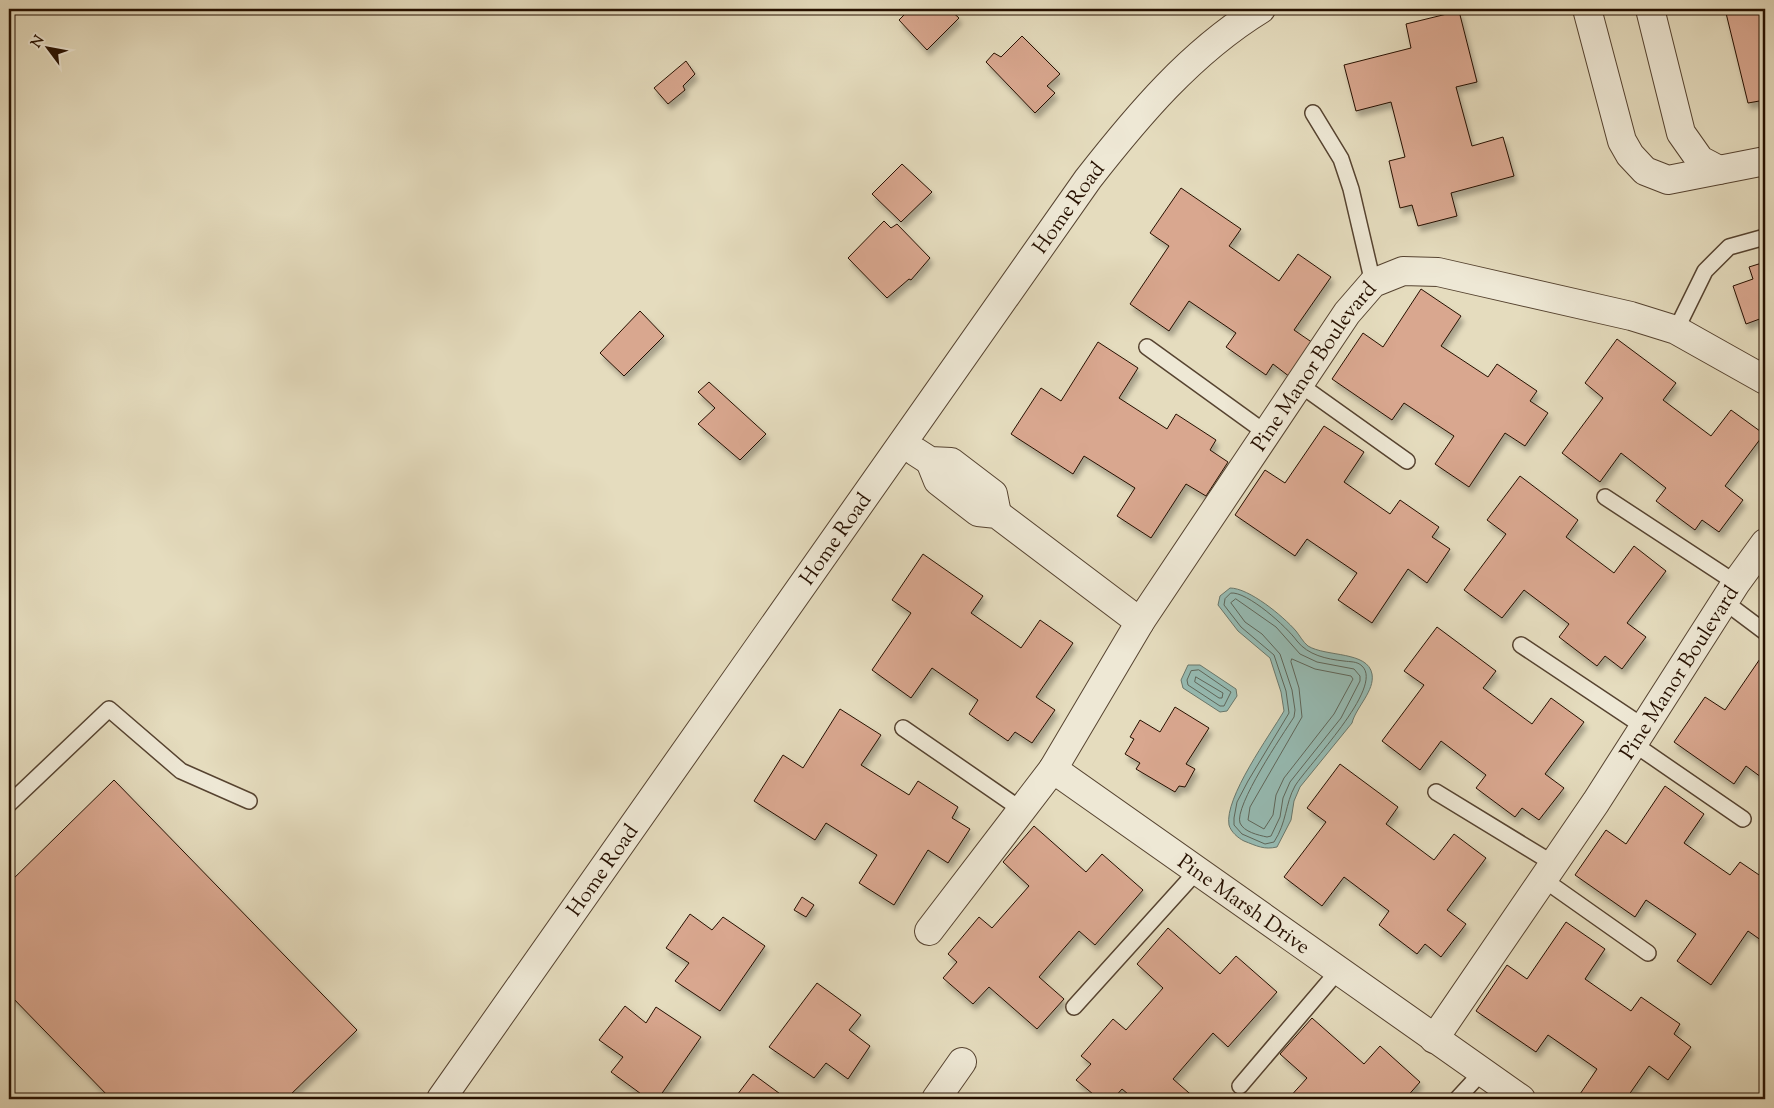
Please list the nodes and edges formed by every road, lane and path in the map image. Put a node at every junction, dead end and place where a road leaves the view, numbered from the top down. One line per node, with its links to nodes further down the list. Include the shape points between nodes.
1 (1261, 9): 14 (street, Home Road, via 1192,61 1127,130 1088,179)
2 (1587, 9): 6 (street, via 1622,141 1630,155 1645,172 1668,180)
3 (1650, 9): 6 (street, via 1681,133 1700,160)
4 (1313, 114): 8 (lane, via 1341,159)
5 (1765, 162): 6 (street)
6 (1719, 170)
7 (1765, 238): 9 (lane, via 1729,247 1705,271)
8 (1372, 283): 9 (street, Pine Manor Boulevard, via 1403,271 1438,272 1631,316); 12 (street, Pine Manor Boulevard, via 1347,313)
9 (1676, 330): 11 (street, Pine Manor Boulevard)
10 (1148, 347): 13 (lane)
11 (1765, 380)
12 (1299, 384): 13 (street, Pine Manor Boulevard); 15 (lane)
13 (1266, 433): 19 (street, Pine Manor Boulevard)
14 (904, 444): 19 (street, via 930,461 952,462 993,494 998,514); 40 (street, Home Road)
15 (1407, 461)
16 (1605, 497): 18 (lane)
17 (1765, 543): 18 (street, Pine Manor Boulevard)
18 (1731, 592): 20 (lane); 23 (street, Pine Manor Boulevard)
19 (1140, 622): 24 (street)
20 (1765, 632)
21 (1521, 645): 23 (lane)
22 (903, 728): 28 (lane)
23 (1639, 735): 29 (lane); 31 (street, Pine Manor Boulevard)
24 (1053, 769): 28 (street); 30 (street, Pine Marsh Drive)
25 (1436, 792): 31 (lane)
26 (249, 801): 27 (lane, via 181,771 109,709)
27 (9, 804)
28 (1022, 810): 32 (street)
29 (1743, 819)
30 (1197, 871): 34 (street, Pine Marsh Drive); 35 (lane)
31 (1548, 872): 33 (lane); 36 (street)
32 (929, 930)
33 (1648, 953)
34 (1338, 971): 36 (street, Pine Marsh Drive); 39 (lane)
35 (1074, 1007)
36 (1434, 1039): 38 (street, Pine Marsh Drive)
37 (962, 1062): 41 (street)
38 (1482, 1072): 42 (lane); 43 (street, Pine Marsh Drive)
39 (1240, 1086)
40 (441, 1099)
41 (936, 1099)
42 (1457, 1099)
43 (1521, 1099)

